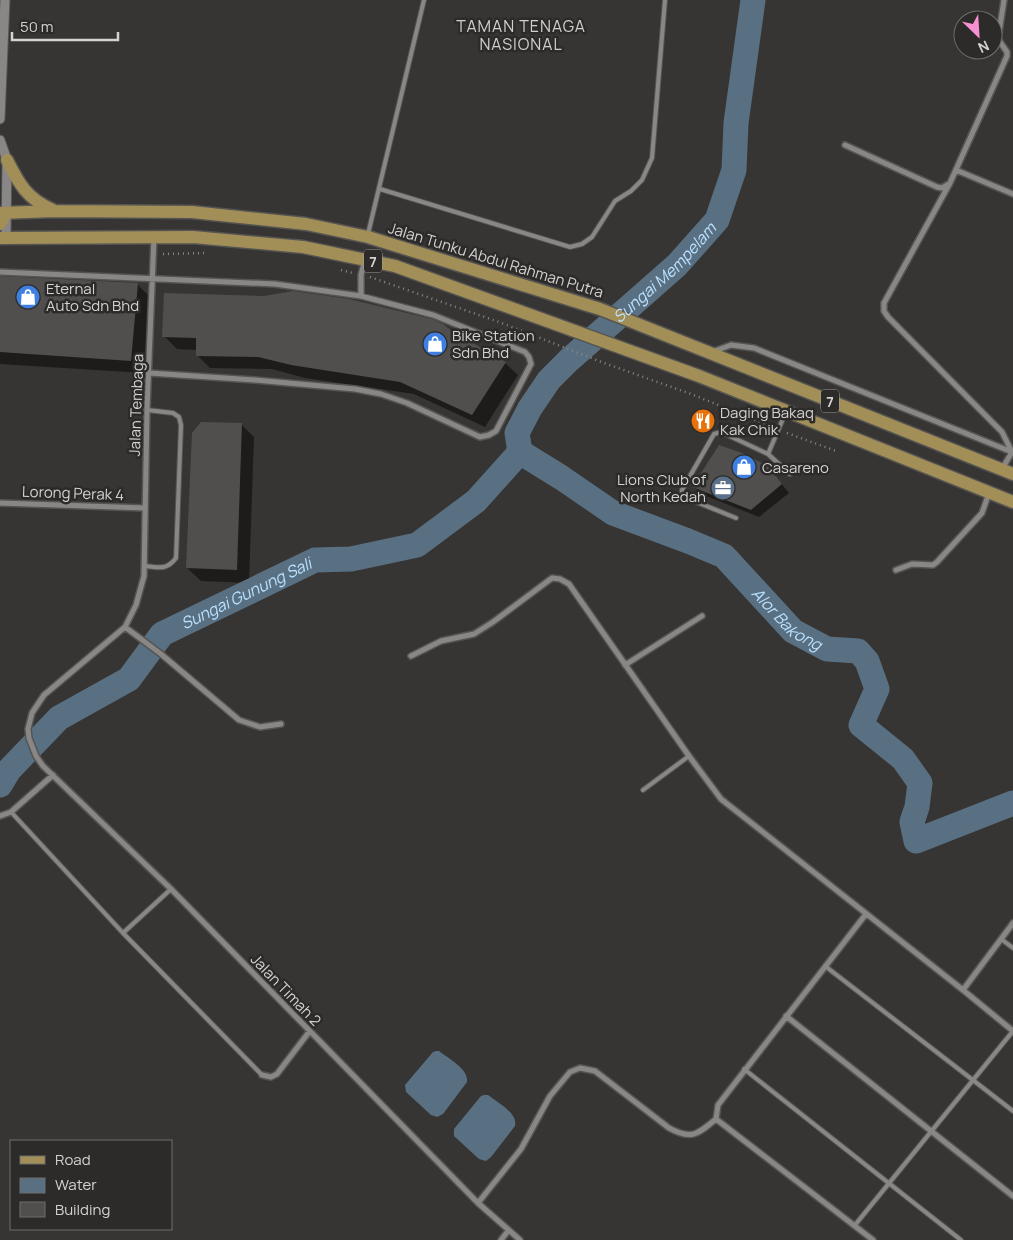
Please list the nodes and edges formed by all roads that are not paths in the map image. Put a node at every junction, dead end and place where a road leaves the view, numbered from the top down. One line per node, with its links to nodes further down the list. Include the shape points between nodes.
1 (424, 0): 11 (lane)
2 (665, 0): 11 (lane, via 652,158 642,180 615,201 592,237 582,244 570,247)
3 (1004, 0): 9 (street, via 998,40 1007,56)
4 (3, 6): 5 (street)
5 (0, 119)
6 (0, 140): 8 (street)
7 (845, 145): 10 (street, via 937,187)
8 (7, 160): 13 (main road, via 27,195); 14 (street)
9 (956, 170): 10 (street); 12 (street)
10 (950, 183): 26 (street, via 884,303 884,311 1002,432)
11 (380, 189): 16 (lane)
12 (1013, 194)
13 (55, 211): 14 (main road, Jalan Tunku Abdul Rahman Putra / 7); 16 (main road, Jalan Tunku Abdul Rahman Putra / 7, via 192,212 306,224)
14 (2, 217): 17 (street)
15 (154, 236): 17 (main road, 7); 18 (main road, 7, via 303,247); 20 (street, Jalan Tembaga)
16 (368, 237): 22 (main road, Jalan Tunku Abdul Rahman Putra / 7, via 600,309)
17 (3, 238)
18 (365, 259): 21 (street); 25 (main road, 7, via 394,266)
19 (0, 272): 20 (street)
20 (153, 280): 21 (street, via 275,284); 23 (street, Jalan Tembaga)
21 (361, 296): 23 (street, via 433,314 525,352 531,364 496,431 480,437 407,403 354,388)
22 (710, 353): 26 (street, via 731,345 754,348); 28 (main road, Jalan Tunku Abdul Rahman Putra / 7)
23 (149, 373): 24 (street, Jalan Tembaga)
24 (148, 410): 33 (street, Jalan Tembaga); 35 (lane, via 173,413 182,425 176,558 164,568)
25 (787, 411): 27 (lane); 30 (main road, 7)
26 (1012, 452): 28 (street)
27 (768, 454): 29 (lane); 34 (lane, via 717,432 682,490 684,497)
28 (1007, 471)
29 (790, 474)
30 (990, 492): 31 (main road, 7); 36 (street, via 982,513 938,562 932,565 912,564)
31 (1013, 502)
32 (0, 503): 33 (street, Lorong Perak 4)
33 (145, 508): 35 (street, Jalan Tembaga)
34 (736, 518)
35 (144, 566): 38 (street, Jalan Tembaga, via 136,605)
36 (896, 570)
37 (702, 616): 40 (street)
38 (125, 627): 41 (street, via 239,720 260,727); 43 (street, Jalan Timah 2, via 44,695 30,719 29,738 36,756)
39 (411, 656): 40 (street, via 440,641 474,634 552,578 568,584)
40 (625, 665): 42 (street)
41 (281, 724)
42 (689, 756): 44 (lane); 48 (street, via 721,799)
43 (53, 775): 45 (street); 47 (street, Jalan Timah 2)
44 (643, 790)
45 (11, 812): 46 (street); 50 (lane)
46 (0, 816)
47 (171, 889): 50 (lane); 57 (street, Jalan Timah 2)
48 (866, 914): 53 (street); 54 (street)
49 (1013, 923): 51 (street)
50 (124, 933): 59 (lane)
51 (1001, 939): 52 (lane); 54 (street)
52 (1013, 948)
53 (825, 966): 55 (street); 60 (lane)
54 (963, 990): 56 (street)
55 (786, 1016): 58 (street); 63 (street)
56 (1013, 1031): 60 (lane)
57 (309, 1032): 59 (street, via 277,1074 271,1077); 66 (street, Jalan Timah 2)
58 (744, 1070): 62 (street, via 718,1105); 64 (lane)
59 (262, 1075)
60 (974, 1080): 61 (lane); 63 (lane)
61 (1013, 1111)
62 (716, 1119): 66 (street, via 697,1134 680,1134 595,1071 580,1068 570,1072 550,1096 521,1149); 67 (street)
63 (932, 1132): 64 (lane); 65 (street)
64 (889, 1182): 67 (lane); 72 (lane)
65 (1013, 1196)
66 (478, 1203): 68 (street, Jalan Timah 2)
67 (855, 1225): 71 (street)
68 (508, 1230): 69 (street); 70 (street, Jalan Timah 2)
69 (501, 1240)
70 (520, 1240)
71 (873, 1240)
72 (961, 1240)

